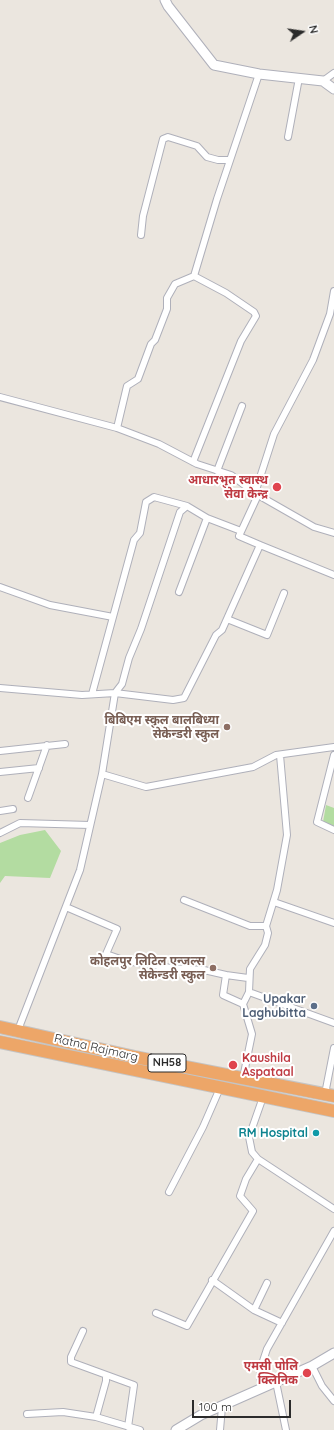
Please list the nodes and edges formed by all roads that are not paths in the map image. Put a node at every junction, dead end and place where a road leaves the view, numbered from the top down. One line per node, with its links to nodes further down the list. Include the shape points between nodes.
1 (166, 0): 3 (street, via 214,65)
2 (334, 73): 5 (street)
3 (259, 74): 4 (street); 8 (street)
4 (299, 78): 5 (street); 7 (street)
5 (323, 81): 6 (street)
6 (334, 89)
7 (288, 137)
8 (230, 160): 9 (street, via 207,157 196,146 168,137 163,139 143,216); 10 (street)
9 (141, 235)
10 (194, 276): 14 (street, via 175,284 167,298 167,309 138,379 127,386); 15 (street, via 226,293 256,316 241,341)
11 (334, 291): 17 (street, via 330,314 313,360 274,434)
12 (0, 397): 14 (street)
13 (242, 406): 16 (street)
14 (117, 428): 15 (street, via 159,444)
15 (192, 462): 16 (street)
16 (217, 471): 17 (street, via 231,476)
17 (256, 494): 20 (street); 21 (street, via 314,527)
18 (187, 506): 19 (street); 27 (street, via 154,497 146,502 140,533 134,540); 30 (street, via 180,512 122,684)
19 (207, 518): 20 (street); 25 (street)
20 (241, 531): 22 (street, via 239,536)
21 (334, 533)
22 (260, 545): 23 (street); 28 (street)
23 (334, 575)
24 (0, 588): 27 (street, via 50,605)
25 (179, 592)
26 (284, 593): 28 (street, via 267,635)
27 (113, 617): 31 (street)
28 (227, 619): 30 (street, via 222,630 216,635 184,698 173,700)
29 (0, 688): 31 (street)
30 (115, 693): 31 (street); 40 (street)
31 (92, 694)
32 (65, 744): 33 (street)
33 (47, 746): 35 (street); 38 (street)
34 (334, 747): 36 (street)
35 (0, 751)
36 (280, 755): 40 (street, via 253,767 146,787); 48 (street, via 287,835)
37 (334, 755): 45 (street, via 317,822)
38 (39, 768): 39 (street); 41 (street)
39 (0, 772)
40 (102, 774): 44 (street)
41 (28, 798)
42 (12, 809): 43 (street)
43 (0, 811)
44 (90, 825): 46 (street, via 20,822); 49 (street, via 80,870)
45 (334, 830)
46 (0, 833)
47 (184, 900): 51 (street, via 250,926)
48 (274, 902): 50 (street); 51 (street)
49 (66, 907): 52 (street, via 116,929 106,954 126,961); 58 (street)
50 (334, 923)
51 (266, 926): 53 (street, via 268,933 265,945 250,969)
52 (226, 975): 53 (street); 55 (street, via 223,994)
53 (248, 978): 54 (street)
54 (249, 992): 55 (street); 56 (street)
55 (243, 1004): 61 (street, via 252,1034)
56 (334, 1023)
57 (0, 1027): 58 (highway, Ratna Rajmarg / NH58)
58 (18, 1030): 61 (highway, Ratna Rajmarg / NH58)
59 (0, 1042): 62 (highway, Ratna Rajmarg / NH58)
60 (334, 1048): 63 (street)
61 (243, 1078): 63 (highway, Ratna Rajmarg / NH58)
62 (220, 1088): 64 (highway, Ratna Rajmarg / NH58); 67 (street)
63 (330, 1095)
64 (263, 1098): 65 (highway, Ratna Rajmarg / NH58); 66 (street, via 248,1137 252,1152)
65 (334, 1111)
66 (258, 1159): 68 (street); 70 (street, via 246,1179 240,1196 253,1211)
67 (169, 1192)
68 (334, 1209)
69 (334, 1230): 74 (street)
70 (212, 1280): 72 (street); 73 (street, via 187,1326)
71 (267, 1283): 72 (street)
72 (254, 1310): 74 (street)
73 (156, 1312)
74 (282, 1323): 80 (street, via 267,1349 262,1364)
75 (83, 1331): 78 (street, via 71,1362)
76 (334, 1353): 77 (street)
77 (312, 1366): 79 (street); 81 (street, via 322,1386)
78 (106, 1375): 84 (street); 85 (street, via 134,1385)
79 (276, 1382): 80 (street); 89 (street)
80 (262, 1388): 82 (street)
81 (334, 1401)
82 (222, 1407): 87 (street, via 201,1415); 88 (street)
83 (27, 1414): 84 (street, via 63,1412)
84 (96, 1417): 85 (street)
85 (128, 1427): 86 (street)
86 (140, 1430)
87 (176, 1430)
88 (220, 1430)
89 (286, 1430)

